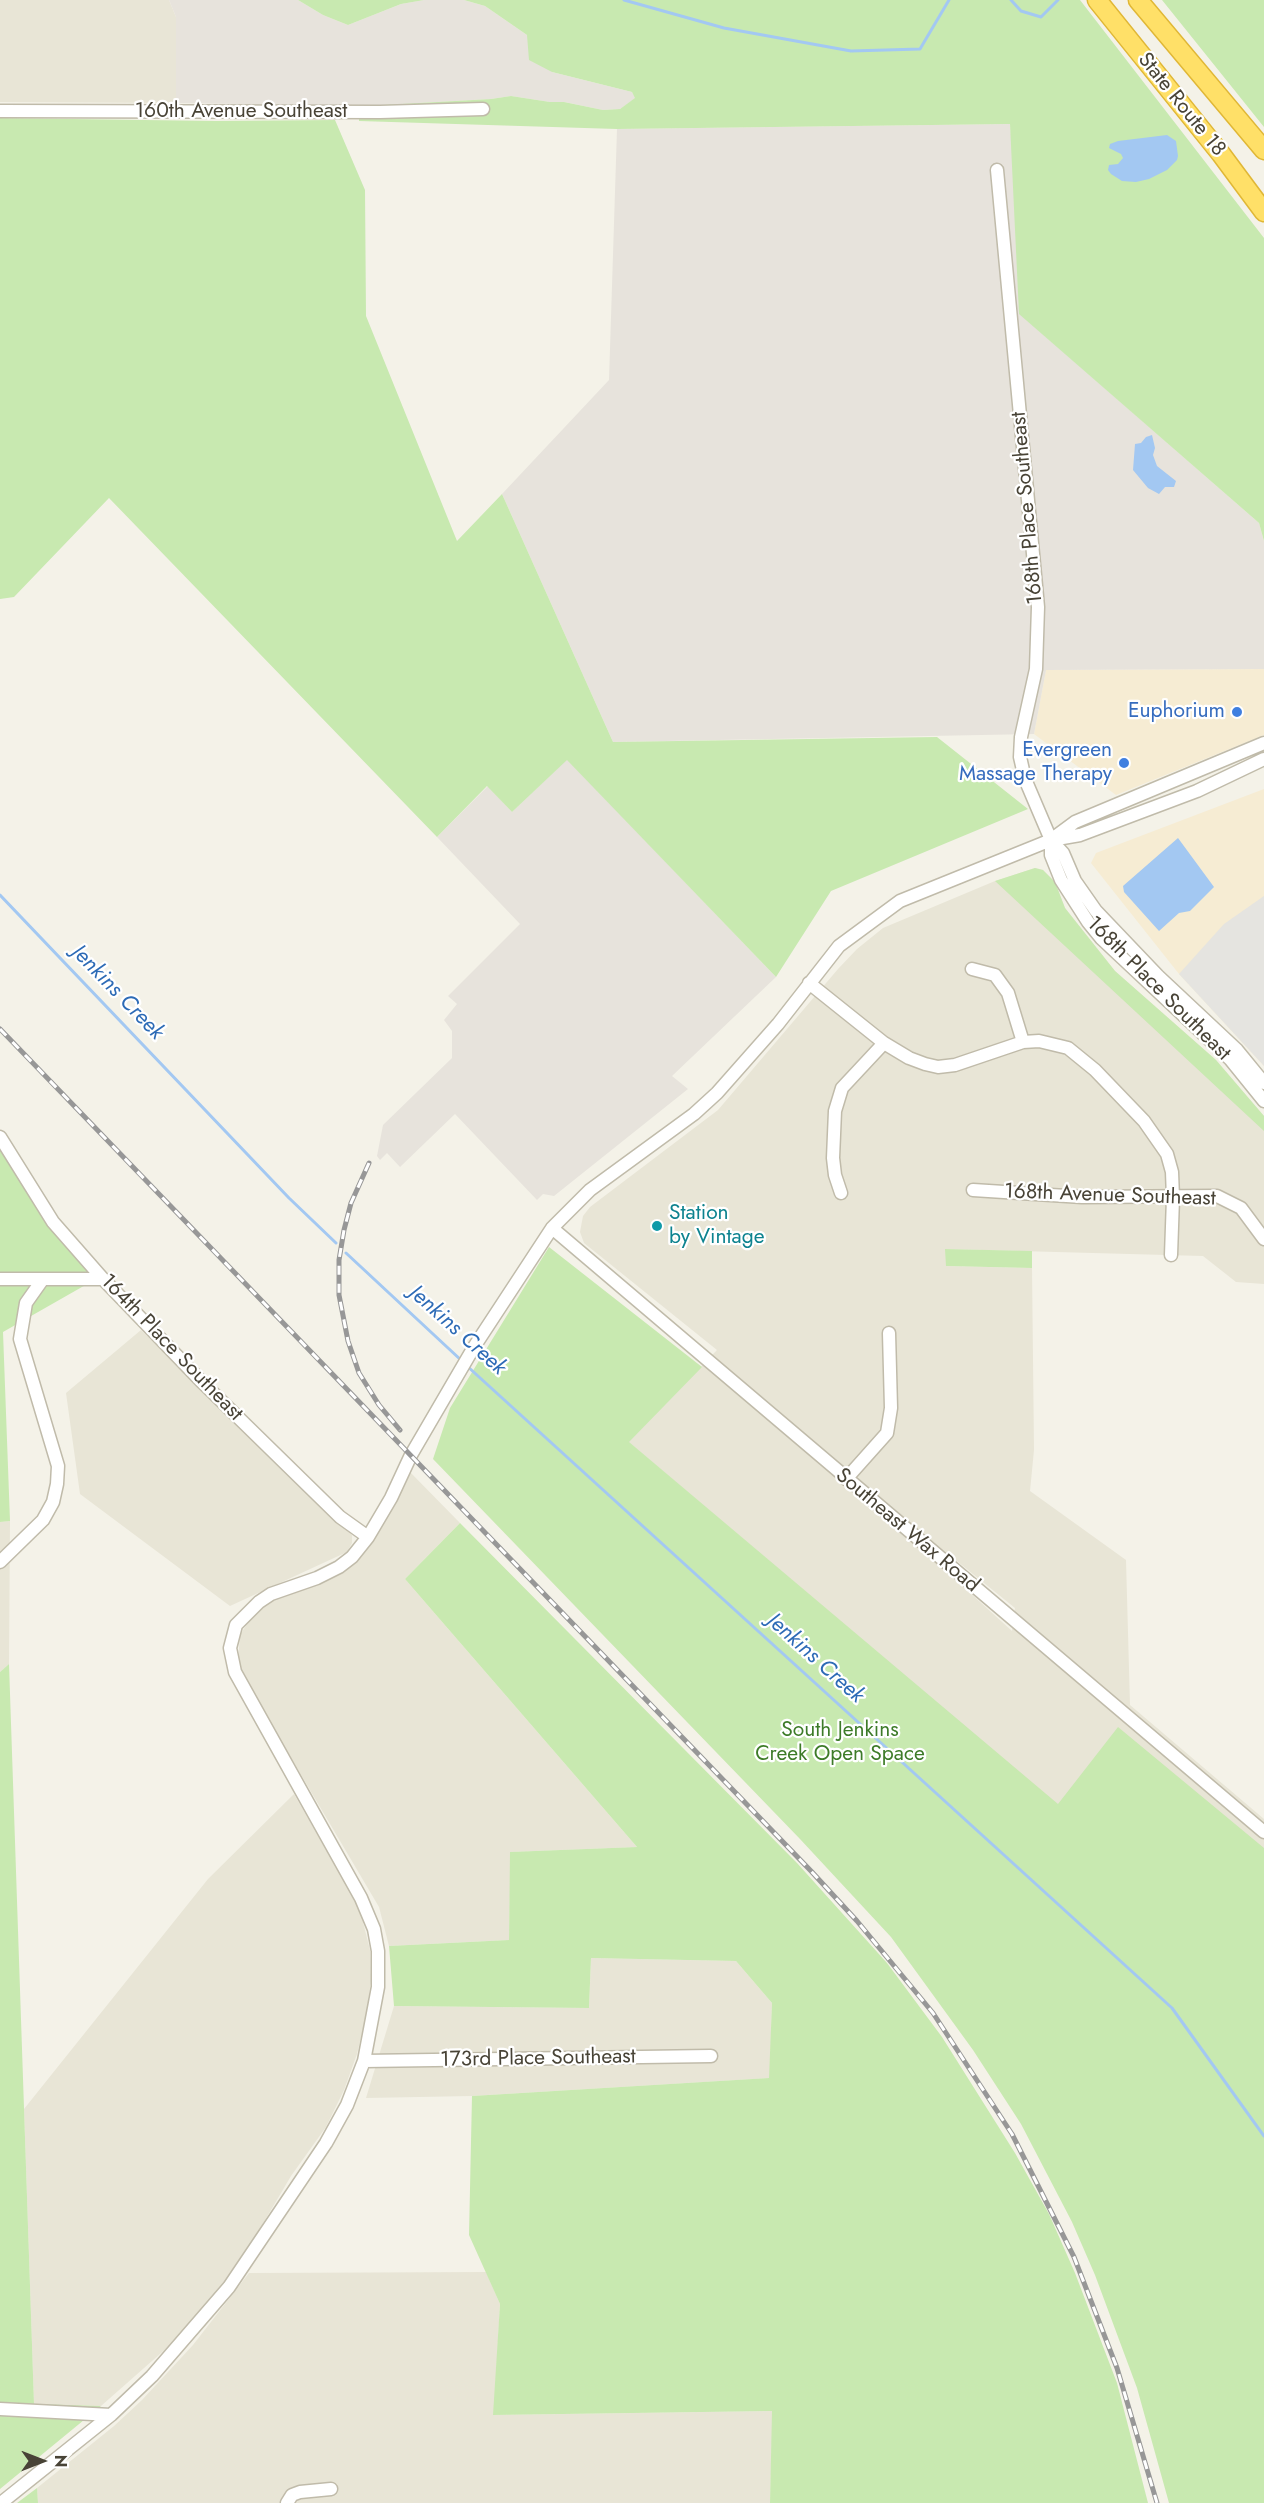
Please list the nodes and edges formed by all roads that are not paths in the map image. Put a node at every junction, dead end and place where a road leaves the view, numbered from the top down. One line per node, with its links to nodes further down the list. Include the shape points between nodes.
1 (1097, 0): 7 (highway, State Route 18)
2 (1138, 0): 5 (highway, State Route 18)
3 (483, 110): 4 (street, 160th Avenue Southeast)
4 (0, 111)
5 (1264, 150)
6 (997, 170): 12 (street, 168th Place Southeast, via 1038,607 1036,669 1020,757 1024,779)
7 (1264, 212)
8 (1264, 743): 9 (street)
9 (1249, 749): 11 (street, via 1251,759); 12 (street, via 1075,822)
10 (1264, 759): 11 (street)
11 (1197, 790): 12 (street, via 1080,835)
12 (1051, 840): 14 (street, via 900,901 839,946); 17 (street, 168th Place Southeast, via 1063,853 1081,892 1108,925 1238,1050); 18 (street, 168th Place Southeast, via 1051,855 1061,880 1101,938 1230,1059)
13 (972, 969): 15 (street, via 995,975 1008,993)
14 (809, 982): 16 (street); 23 (street, via 746,1062 709,1100 590,1190)
15 (1023, 1042): 16 (street, via 955,1065 938,1066 909,1058); 22 (street, via 1039,1041 1068,1048 1103,1078 1144,1121 1167,1154)
16 (884, 1043): 21 (street, via 842,1088 835,1110 833,1158)
17 (1264, 1083)
18 (1264, 1101)
19 (0, 1137): 28 (street, 164th Place Southeast, via 53,1222)
20 (973, 1190): 22 (street, 168th Avenue Southeast)
21 (841, 1193)
22 (1173, 1198): 24 (street, 168th Avenue Southeast, via 1218,1196 1249,1216); 25 (street)
23 (552, 1228): 30 (street, Southeast Wax Road); 31 (street, via 460,1369)
24 (1264, 1239)
25 (1171, 1255)
26 (0, 1279): 27 (street)
27 (43, 1279): 28 (street); 32 (street, via 26,1304 20,1339 58,1466 57,1484 43,1520)
28 (103, 1279): 31 (street, 164th Place Southeast, via 339,1517)
29 (889, 1333): 30 (street, via 891,1408 887,1433)
30 (846, 1479): 33 (street, Southeast Wax Road)
31 (368, 1537): 35 (street, via 339,1567 272,1594 242,1616 232,1635 231,1659 240,1683 369,1914 379,1970)
32 (0, 1562)
33 (1264, 1832)
34 (711, 2056): 35 (street, 173rd Place Southeast)
35 (364, 2061): 37 (street, via 327,2143 230,2287 152,2376)
36 (0, 2409): 37 (street)
37 (111, 2415): 39 (street)
38 (331, 2489): 40 (street, via 300,2492)
39 (1, 2503)
40 (287, 2503)

